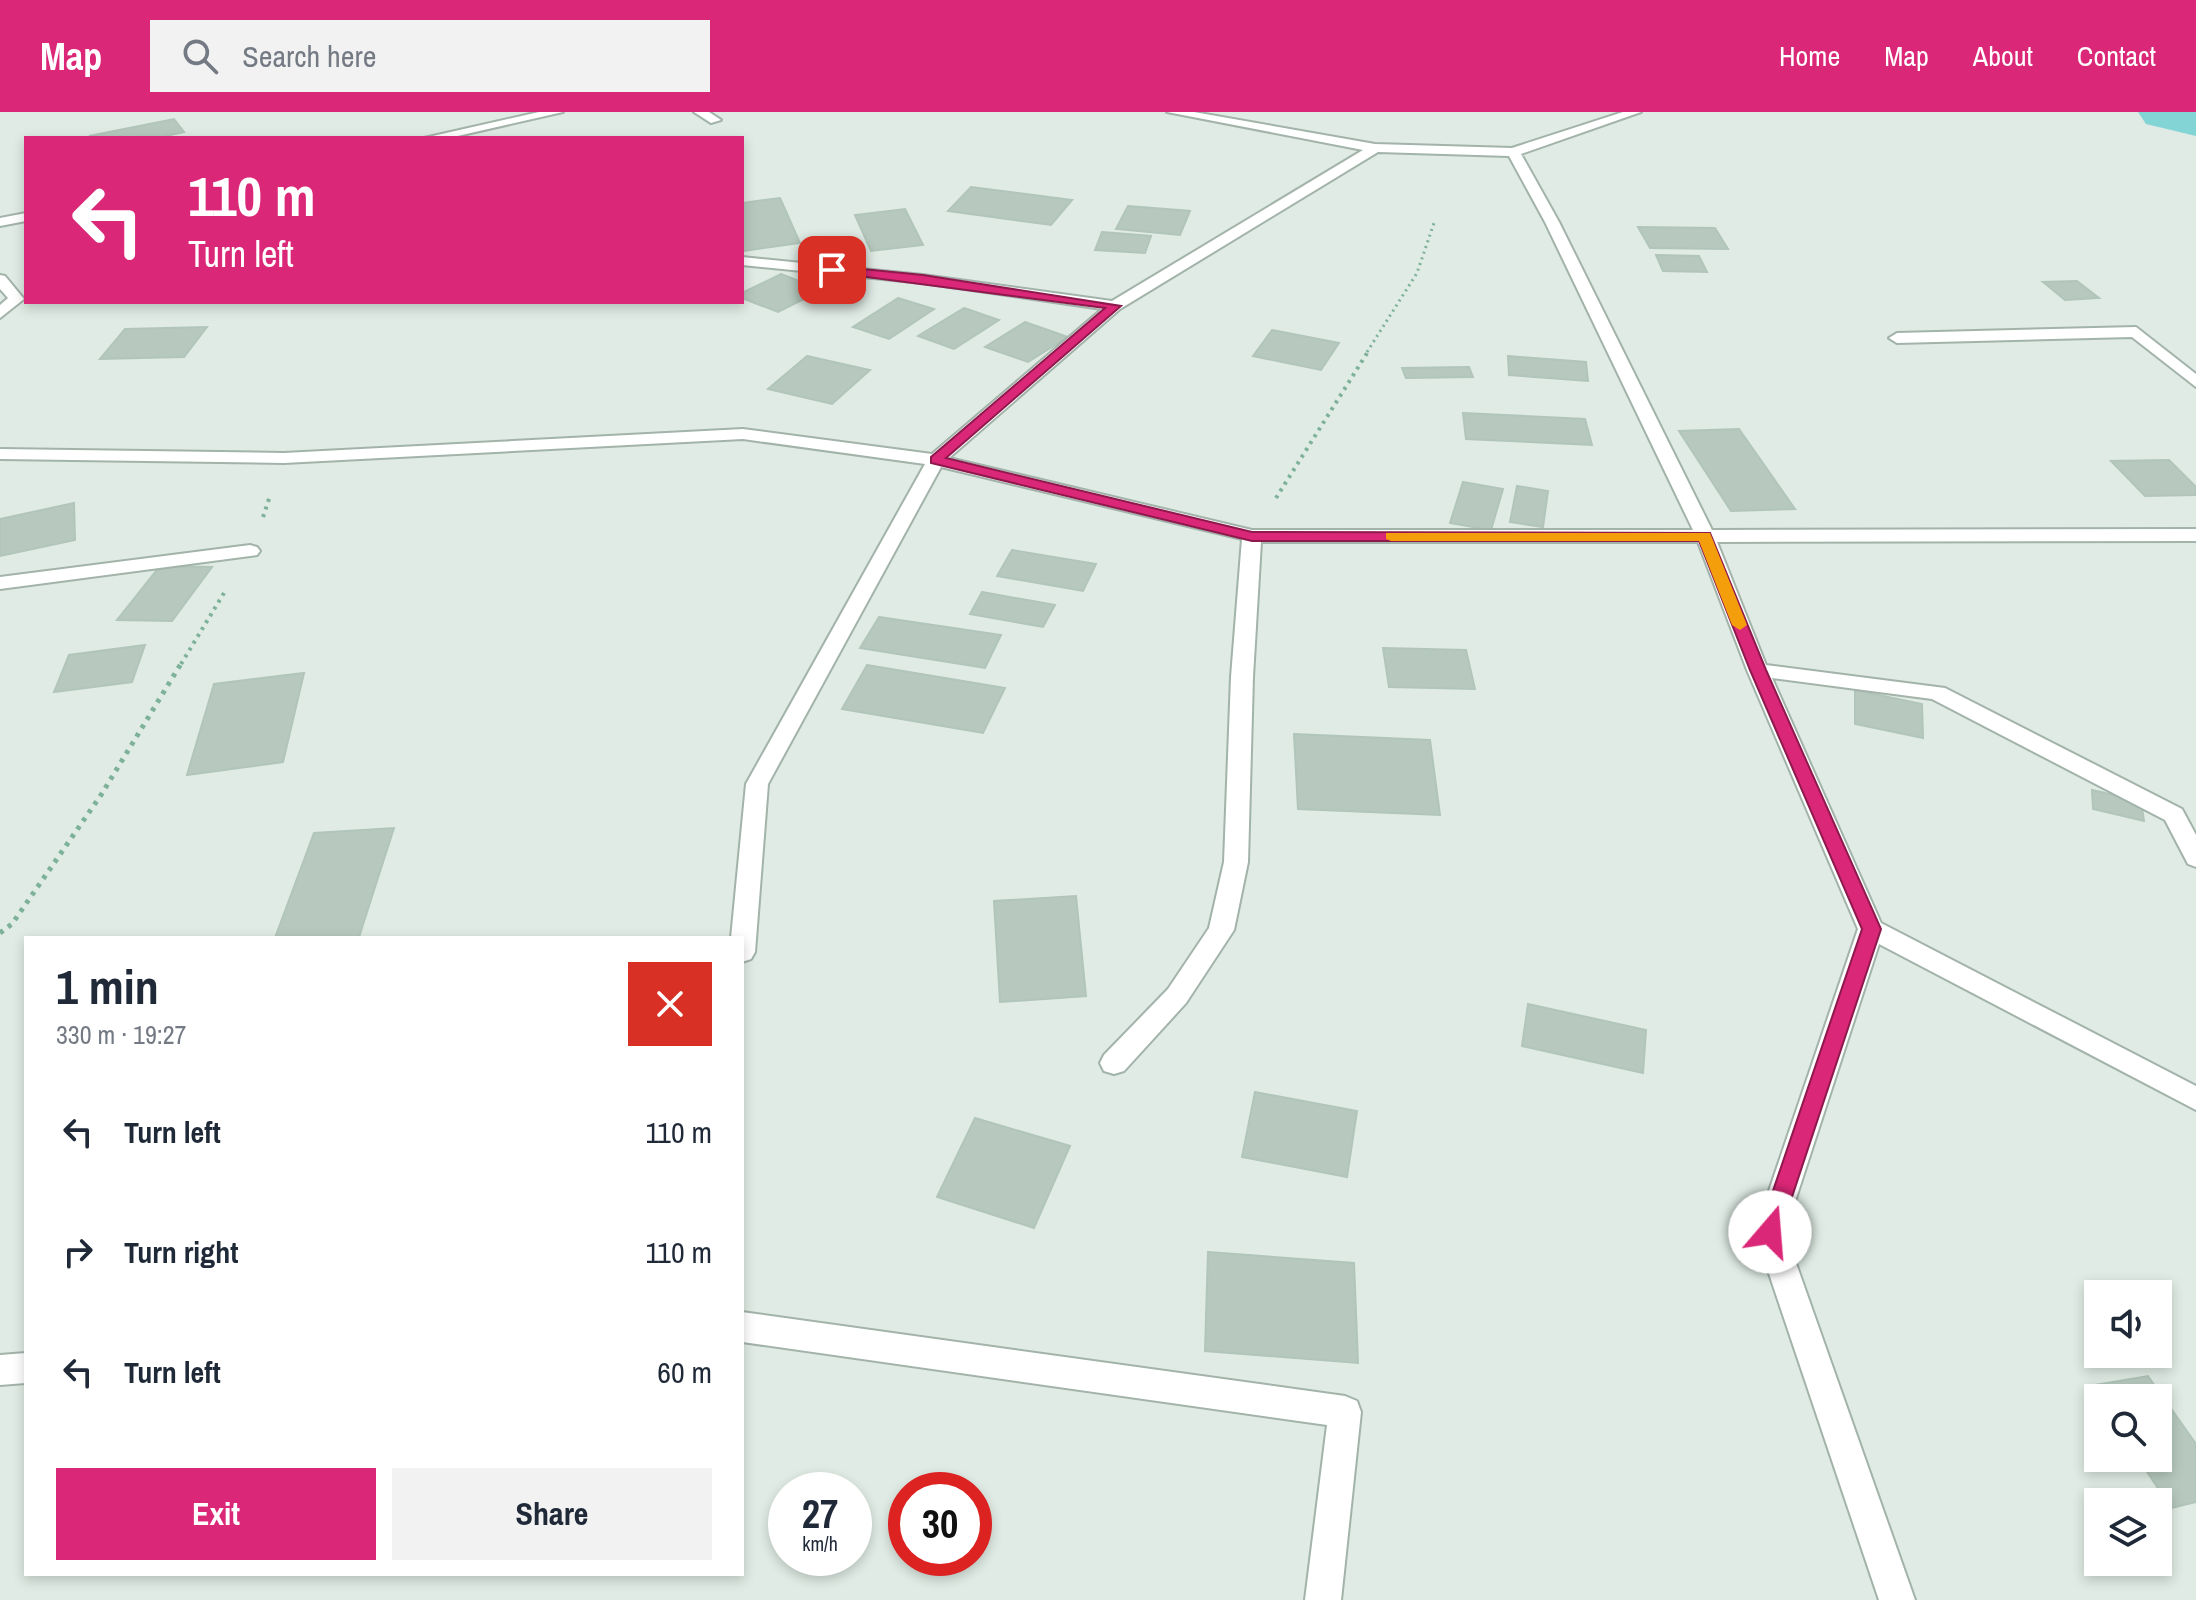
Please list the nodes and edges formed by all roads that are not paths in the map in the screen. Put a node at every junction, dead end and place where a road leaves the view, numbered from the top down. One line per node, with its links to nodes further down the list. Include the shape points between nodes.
1 (557, 112): 6 (street)
2 (700, 112): 5 (street)
3 (1173, 112): 7 (street)
4 (1635, 112): 8 (street)
5 (715, 120)
6 (440, 136)
7 (1375, 148): 8 (street); 13 (street)
8 (1513, 152): 21 (street)
9 (24, 217): 10 (street)
10 (0, 222)
11 (744, 261): 13 (street)
12 (0, 279): 14 (street, via 16,299)
13 (1115, 306): 18 (street)
14 (0, 313)
15 (1897, 338): 16 (street, via 2136,332)
16 (2196, 382)
17 (0, 454): 18 (street, via 284,458 743,434)
18 (936, 460): 20 (street); 27 (street, via 757,784)
19 (2196, 535): 21 (street)
20 (1252, 536): 21 (street); 28 (street, via 1236,862 1221,930 1177,996)
21 (1705, 536): 24 (street)
22 (250, 551): 23 (street)
23 (0, 583)
24 (1758, 670): 25 (street, via 1937,693 2174,815); 26 (street)
25 (2196, 858)
26 (1871, 929): 29 (street); 34 (street, via 1770,1232)
27 (743, 936)
28 (1114, 1063)
29 (2196, 1099)
30 (744, 1327): 33 (street, via 1345,1412)
31 (24, 1368): 32 (street)
32 (0, 1370)
33 (1323, 1600)
34 (1897, 1600)

